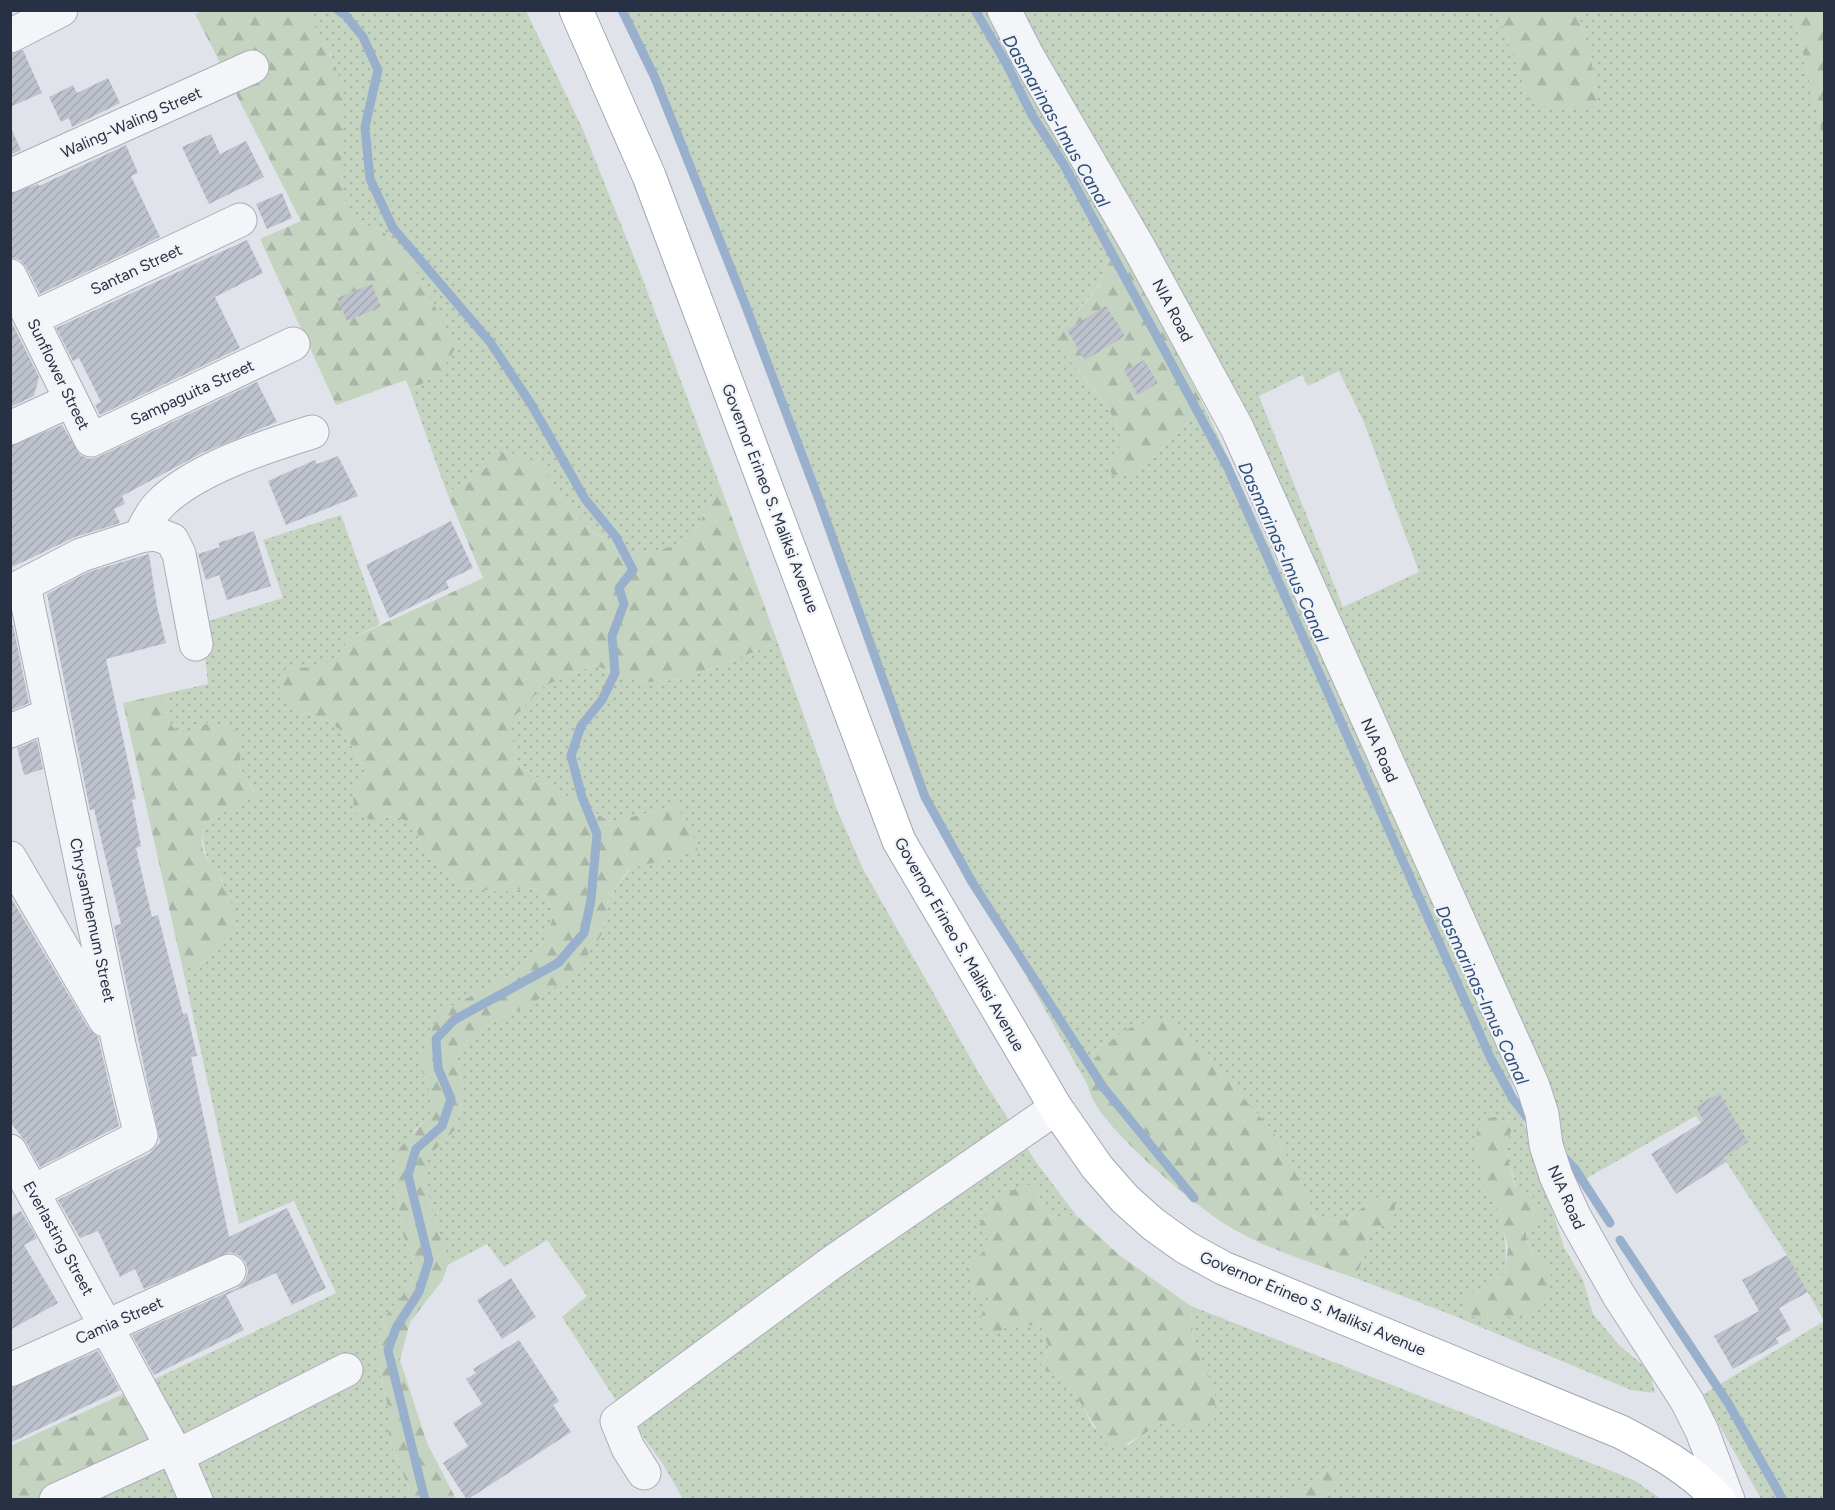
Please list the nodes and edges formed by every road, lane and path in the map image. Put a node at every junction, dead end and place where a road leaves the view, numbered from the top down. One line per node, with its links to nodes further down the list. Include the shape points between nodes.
1 (60, 10): 4 (street)
2 (576, 10): 22 (main road, Governor Erineo S. Maliksi Avenue, via 649,176 899,841)
3 (1004, 10): 34 (street, NIA Road, via 1237,429 1533,1086 1556,1176 1591,1249 1687,1401)
4 (10, 36)
5 (252, 67): 6 (street, Waling-Waling Street)
6 (10, 177)
7 (240, 220): 9 (street, Santan Street)
8 (10, 276): 9 (street, Sunflower Street)
9 (31, 318): 11 (street, Sunflower Street)
10 (293, 344): 14 (street, Sampaguita Street)
11 (71, 400): 12 (street); 14 (street, Sunflower Street)
12 (10, 428)
13 (312, 432): 15 (street, via 249,455 181,487 157,506)
14 (91, 440)
15 (140, 536): 16 (street, via 81,555); 17 (street, via 156,534 172,540 179,554)
16 (17, 589): 18 (street, Chrysanthemum Street)
17 (196, 644)
18 (49, 715): 19 (street); 21 (street, Chrysanthemum Street)
19 (10, 731)
20 (10, 858): 21 (street)
21 (119, 1045): 24 (street, Chrysanthemum Street, via 141,1136)
22 (1056, 1108): 30 (street, via 834,1261 617,1421); 33 (main road, Governor Erineo S. Maliksi Avenue, via 1125,1199 1185,1247 1223,1268 1621,1432 1691,1473)
23 (10, 1150): 24 (street, Everlasting Street)
24 (34, 1191): 26 (street, Everlasting Street)
25 (229, 1271): 26 (street, Camia Street)
26 (107, 1325): 27 (street, Camia Street); 29 (street, Everlasting Street)
27 (10, 1370)
28 (346, 1370): 29 (street)
29 (174, 1452): 31 (street); 32 (street, Everlasting Street)
30 (644, 1473)
31 (56, 1500)
32 (196, 1500)
33 (1719, 1500)
34 (1728, 1500)

